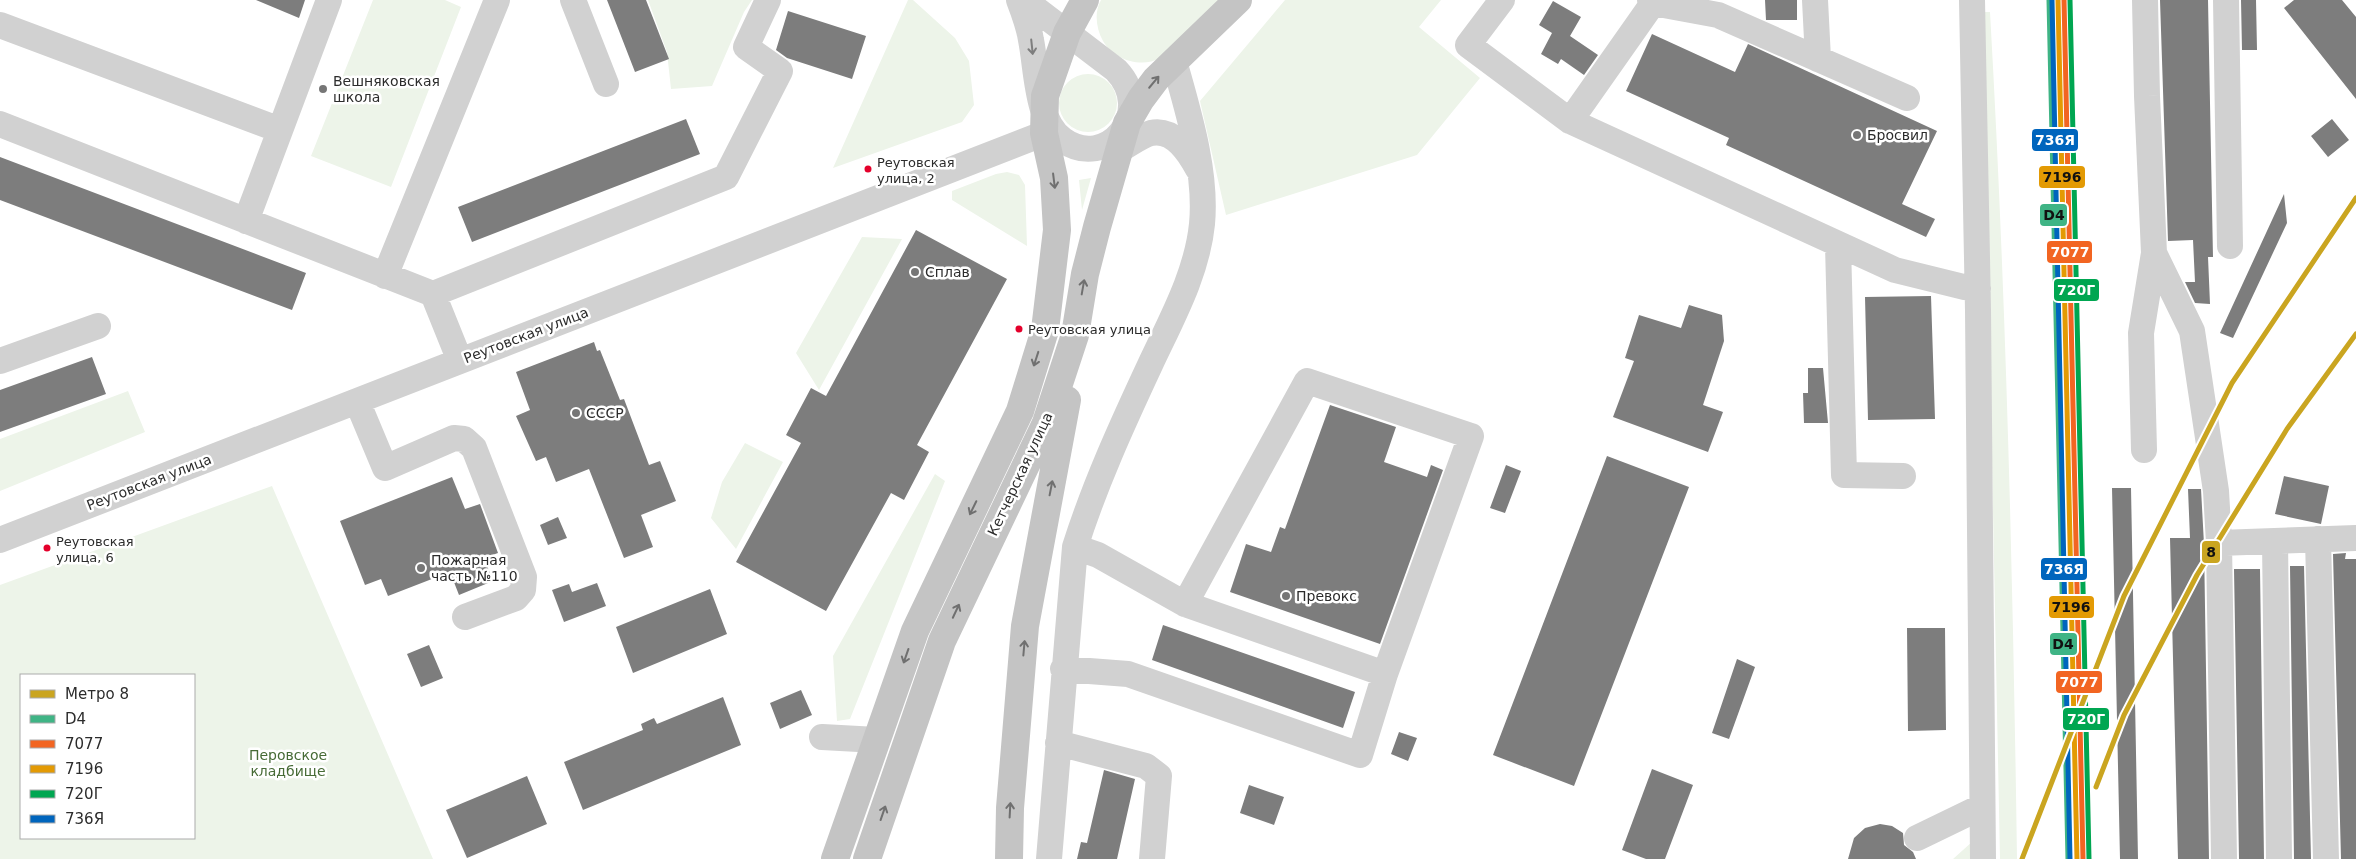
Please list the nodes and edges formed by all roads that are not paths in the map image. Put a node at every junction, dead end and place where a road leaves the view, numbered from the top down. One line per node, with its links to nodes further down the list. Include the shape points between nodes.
1 (329, 0): 26 (street)
2 (497, 0): 33 (street)
3 (573, 0): 20 (street)
4 (768, 0): 35 (street, via 746,47 780,71 726,177)
5 (1019, 0): 22 (street, one-way to 22, via 1029,27 1035,72)
6 (1024, 0): 16 (street)
7 (1085, 0): 16 (main road)
8 (1238, 0): 18 (main road, Кетчерская улица)
9 (1502, 0): 23 (street, via 1468,45)
10 (1815, 0): 17 (street)
11 (1972, 0): 34 (street)
12 (2146, 0): 32 (street)
13 (2226, 0): 31 (street)
14 (1653, 1): 17 (street, via 1718,15); 23 (street)
15 (0, 25): 26 (street)
16 (1067, 33): 19 (street); 22 (main road)
17 (1818, 59): 21 (street)
18 (1174, 61): 24 (main road, Кетчерская улица, one-way to 18, via 1148,89); 28 (street, via 1194,131)
19 (1116, 70): 22 (street, via 1100,62 1082,60 1064,67 1056,73); 24 (street, via 1128,84 1131,94 1132,111)
20 (606, 84)
21 (1907, 98)
22 (1048, 114): 24 (street, via 1064,140 1089,148 1111,142); 38 (street, Реутовская улица); 54 (main road, Кетчерская улица, one-way to 54, via 1057,230 1045,330 1020,411 915,631)
23 (1570, 121): 30 (street)
24 (1127, 123): 27 (main road, Кетчерская улица)
25 (0, 124): 29 (street)
26 (280, 130): 29 (street)
27 (1119, 150): 28 (street, via 1159,133 1182,145); 37 (main road, Кетчерская улица, one-way to 27, via 1085,274)
28 (1199, 170): 48 (street, via 1202,222 1191,273 1110,451)
29 (246, 221): 33 (street)
30 (1838, 245): 34 (street, via 1895,270); 42 (street, via 1844,475)
31 (2230, 246)
32 (2154, 253): 41 (street, via 2141,333); 47 (street, via 2192,331 2216,491)
33 (385, 276): 35 (street)
34 (1978, 288): 56 (street)
35 (433, 294): 38 (street)
36 (98, 326): 39 (street)
37 (1075, 335): 59 (main road, Кетчерская улица, one-way to 37, via 942,641 1046,423); 60 (main road, one-way to 37, via 1025,626 1067,405)
38 (460, 361): 40 (street, Реутовская улица)
39 (0, 362)
40 (357, 401): 44 (street, Реутовская улица); 50 (street, via 385,468 454,438 464,440 474,448 524,578 523,590 516,598)
41 (2144, 450)
42 (1903, 476)
43 (2356, 538): 45 (street)
44 (0, 540)
45 (2318, 540): 46 (street); 66 (street)
46 (2275, 541): 47 (street); 65 (street)
47 (2219, 543): 64 (street)
48 (1075, 546): 49 (street, via 1098,555); 51 (street)
49 (1185, 604): 52 (street); 52 (street, via 1308,381 1471,436)
50 (465, 617)
51 (1063, 669): 52 (street, via 1128,674 1360,754); 55 (street)
52 (1385, 674)
53 (822, 736): 54 (street)
54 (877, 740): 58 (main road, Кетчерская улица)
55 (1058, 743): 61 (street); 62 (street, via 1146,766 1159,776)
56 (1981, 807): 57 (street); 63 (street)
57 (1917, 838)
58 (836, 859)
59 (867, 859)
60 (1009, 859)
61 (1049, 859)
62 (1152, 859)
63 (1983, 859)
64 (2224, 859)
65 (2279, 859)
66 (2326, 859)

